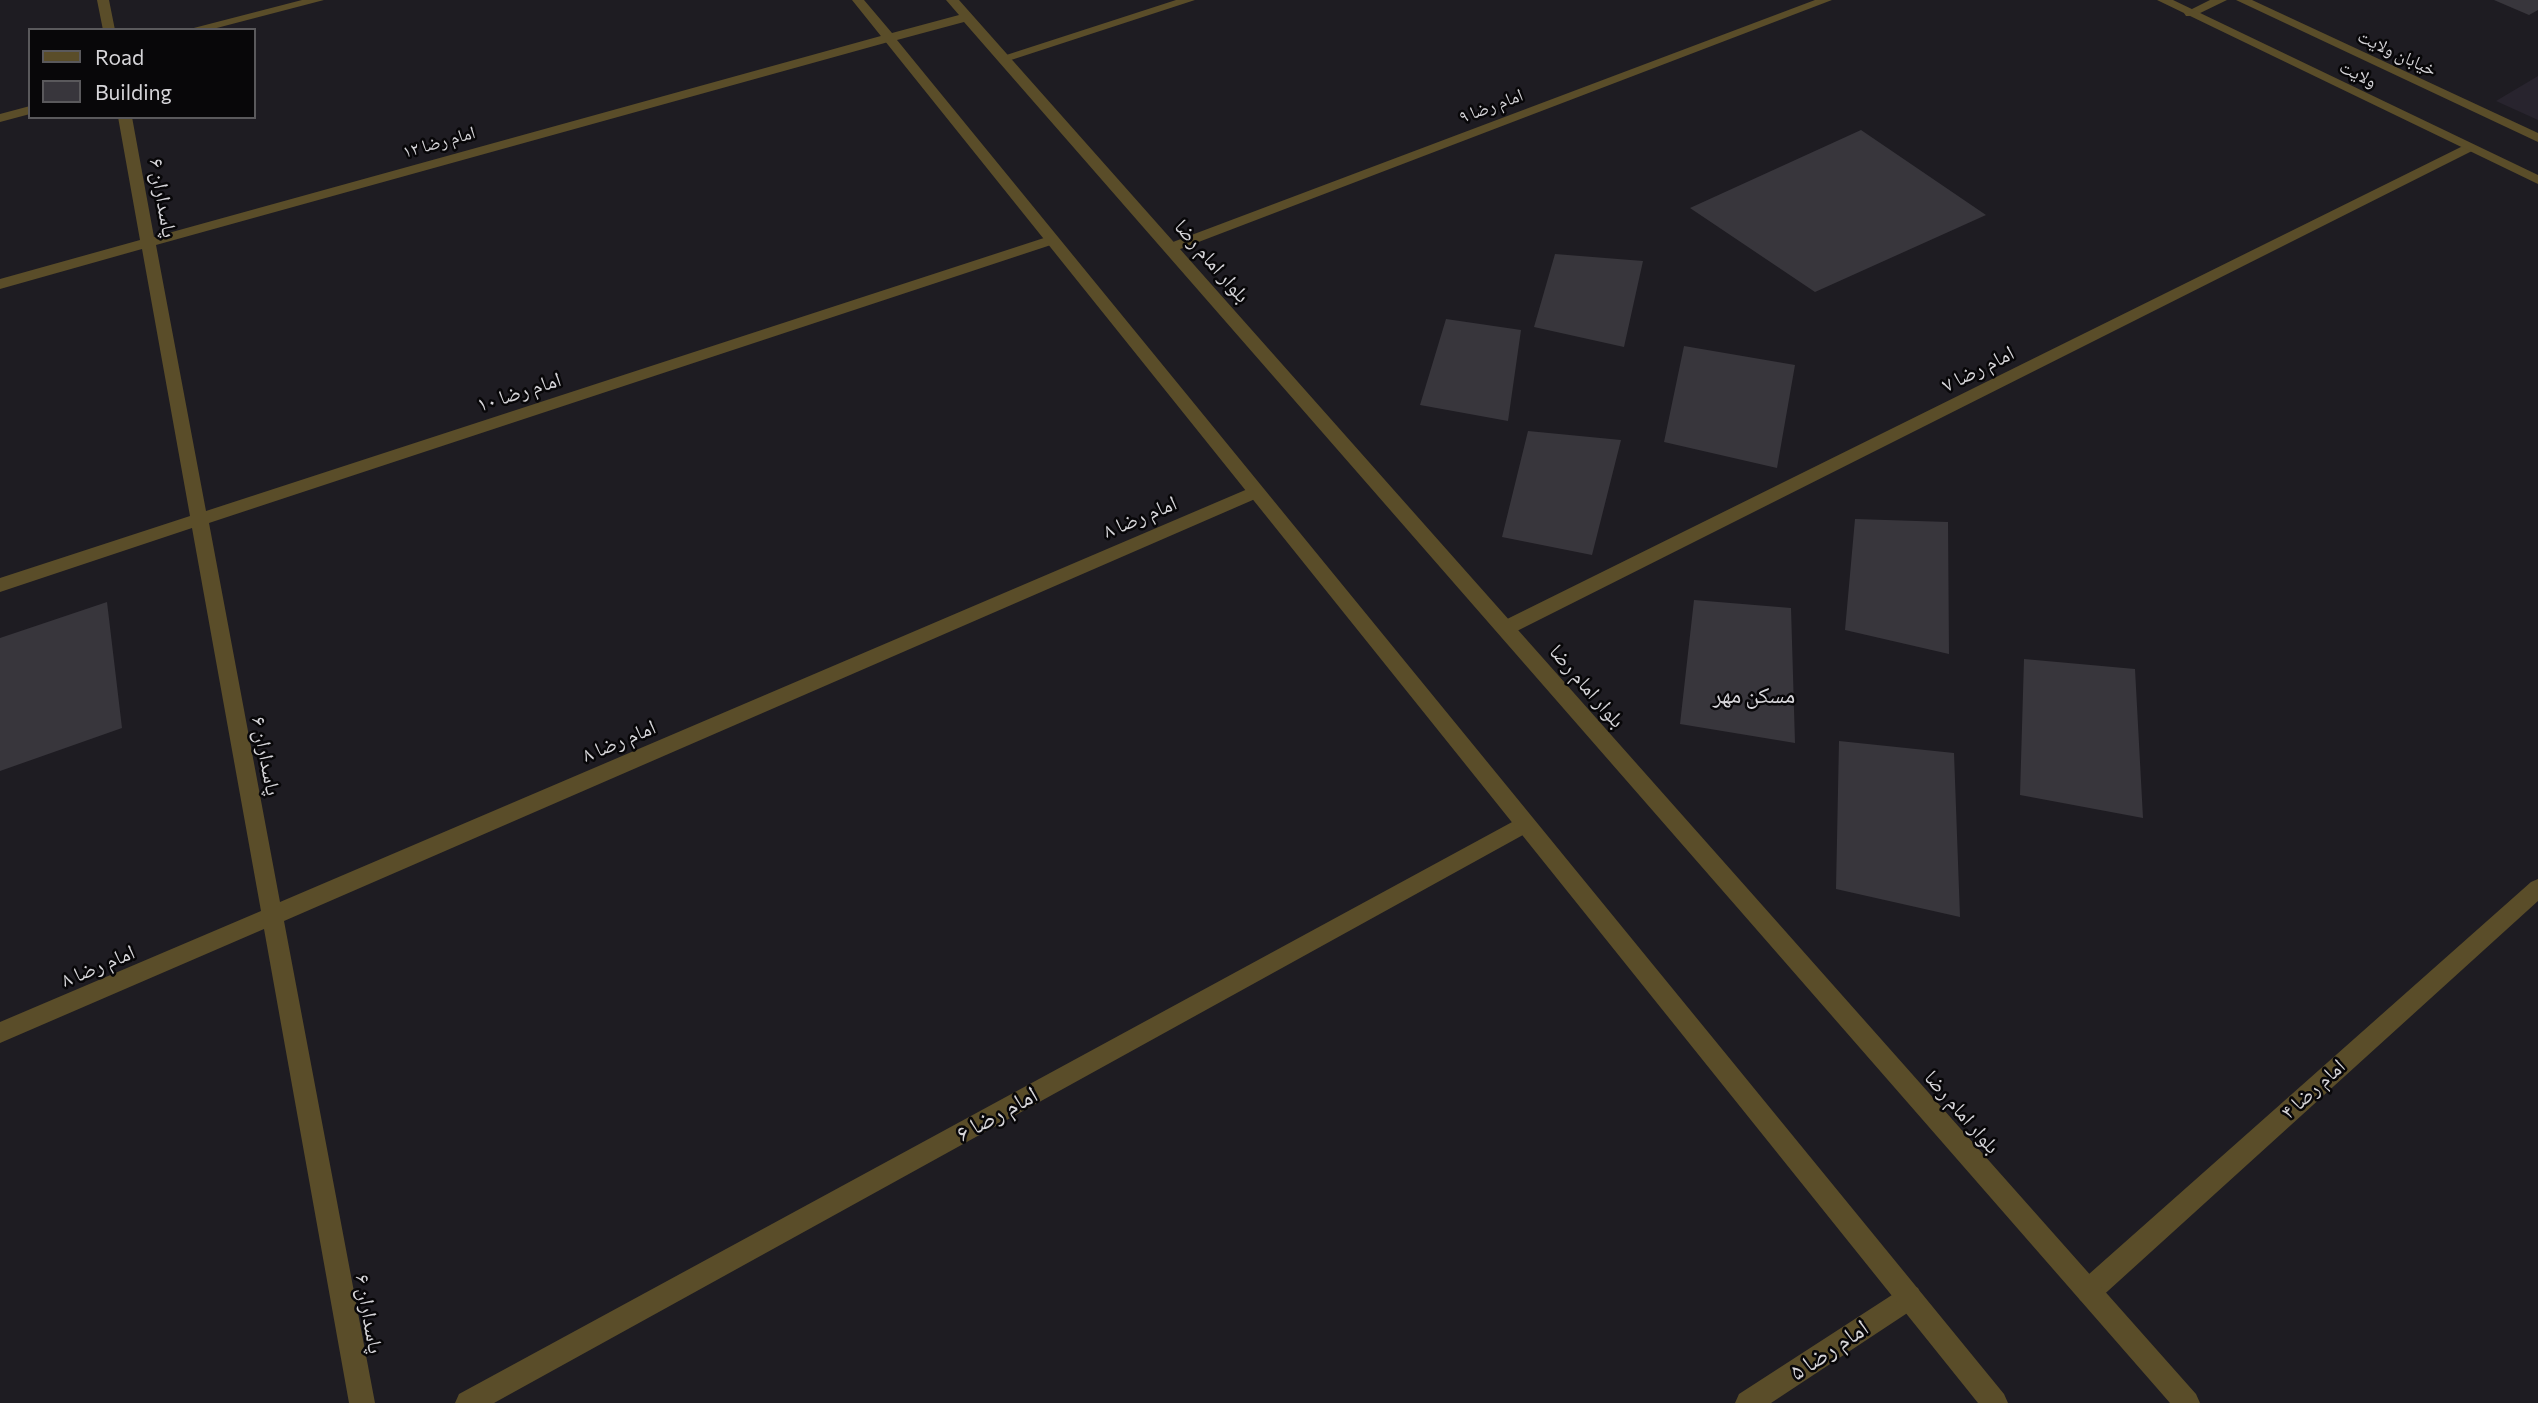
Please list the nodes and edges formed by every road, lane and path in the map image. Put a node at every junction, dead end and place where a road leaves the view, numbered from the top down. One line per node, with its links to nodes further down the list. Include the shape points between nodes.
1 (103, 0): 12 (street)
2 (318, 0): 13 (street)
3 (858, 0): 14 (street)
4 (952, 0): 11 (street, بلوار امام رضا)
5 (1189, 0): 15 (street)
6 (1826, 0): 24 (street, امام رضا ۹)
7 (2163, 0): 10 (street, ولایت)
8 (2221, 0): 10 (street)
9 (2242, 0): 19 (street, خیابان ولایت)
10 (2190, 13): 20 (street, ولایت)
11 (967, 17): 14 (street, امام رضا ۱۲); 15 (street, بلوار امام رضا)
12 (109, 28)
13 (200, 28)
14 (888, 38): 22 (street); 23 (street, امام رضا ۱۲)
15 (1003, 58): 24 (street, بلوار امام رضا)
16 (28, 111): 17 (street)
17 (0, 118)
18 (125, 119): 23 (street, پاسداران ۶)
19 (2538, 138)
20 (2469, 147): 21 (street, ولایت); 29 (street, امام رضا ۷)
21 (2538, 180)
22 (1052, 240): 26 (street); 27 (street, امام رضا ۱۰)
23 (148, 243): 25 (street, امام رضا ۱۲); 27 (street, پاسداران ۶)
24 (1170, 248): 29 (street, بلوار امام رضا)
25 (0, 284)
26 (1256, 492): 30 (street); 32 (street, امام رضا ۸)
27 (199, 520): 28 (street, امام رضا ۱۰); 32 (street, پاسداران ۶)
28 (0, 585)
29 (1506, 628): 34 (street, بلوار امام رضا)
30 (1525, 824): 35 (street); 37 (street, امام رضا ۶)
31 (2538, 888): 34 (street, امام رضا ۴)
32 (273, 915): 33 (street, امام رضا ۸); 36 (street, پاسداران ۶)
33 (0, 1033)
34 (2089, 1291): 40 (street, بلوار امام رضا)
35 (1909, 1297): 38 (street, امام رضا ۵); 39 (street)
36 (362, 1403)
37 (468, 1403)
38 (1748, 1403)
39 (1995, 1403)
40 (2188, 1403)

